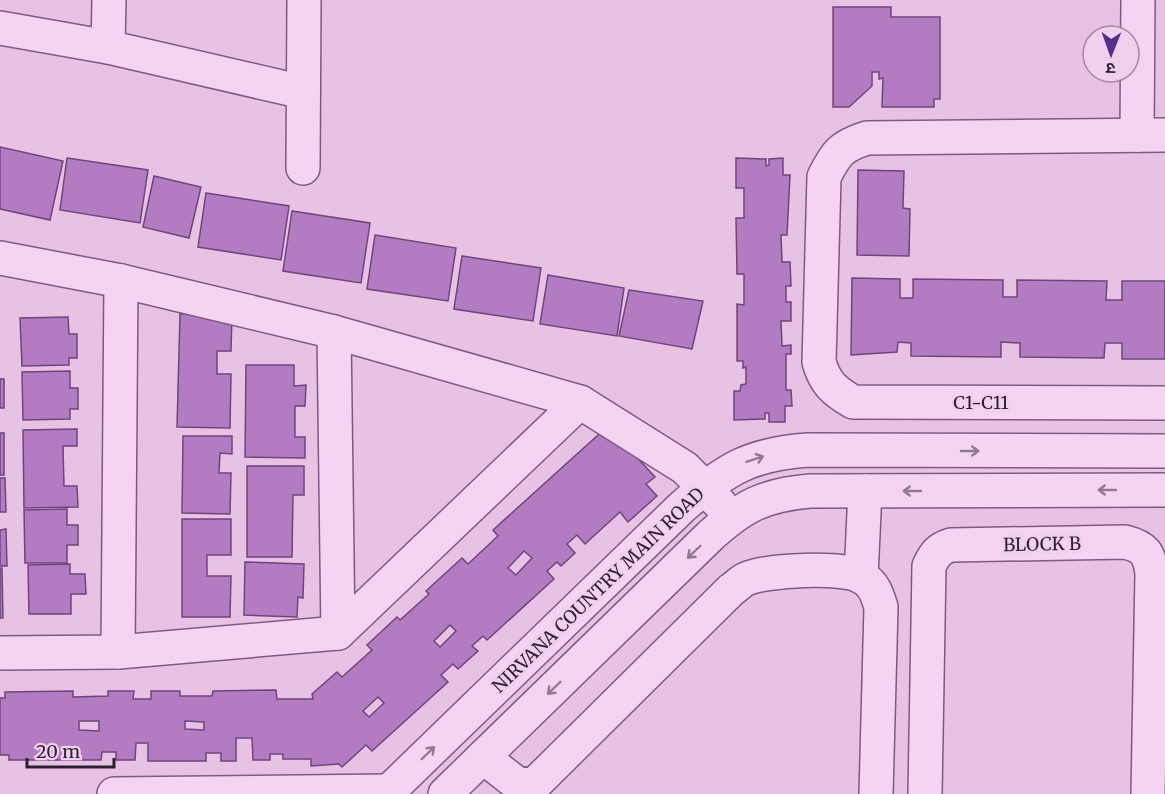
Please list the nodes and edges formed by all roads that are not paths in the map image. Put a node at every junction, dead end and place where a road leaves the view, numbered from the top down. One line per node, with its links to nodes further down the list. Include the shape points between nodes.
1 (109, 0): 5 (street)
2 (304, 0): 6 (street)
3 (1138, 0): 7 (street)
4 (0, 28): 5 (street)
5 (108, 47): 6 (street)
6 (303, 92): 8 (street)
7 (1151, 135): 13 (street, C1-C11, via 867,138 846,145 834,157 824,177 819,362 834,391 853,402)
8 (303, 168)
9 (0, 258): 10 (street)
10 (121, 281): 11 (street); 21 (street)
11 (334, 332): 12 (street); 20 (street)
12 (580, 402): 15 (street, via 685,468); 20 (street)
13 (1165, 403)
14 (1165, 451): 15 (street, NIRVANA COUNTRY MAIN ROAD, one-way to 14, via 735,466 784,452)
15 (705, 487): 18 (street); 25 (street, NIRVANA COUNTRY MAIN ROAD, one-way to 15)
16 (1165, 490): 17 (street, one-way to 17)
17 (865, 491): 18 (street, via 769,496); 19 (street)
18 (731, 518): 23 (street, one-way to 23)
19 (861, 577): 24 (street, via 845,572 787,572 746,579); 28 (street, via 874,587 881,607)
20 (338, 633): 21 (street)
21 (118, 652): 22 (street)
22 (0, 653)
23 (483, 757): 24 (street, via 520,786); 27 (street)
24 (540, 788)
25 (387, 793): 26 (street)
26 (114, 794)
27 (445, 794)
28 (876, 794)
29 (925, 794): 30 (street, BLOCK B, via 929,566 935,554 951,545 1125,542 1140,546 1150,556 1152,573)
30 (1148, 794)

